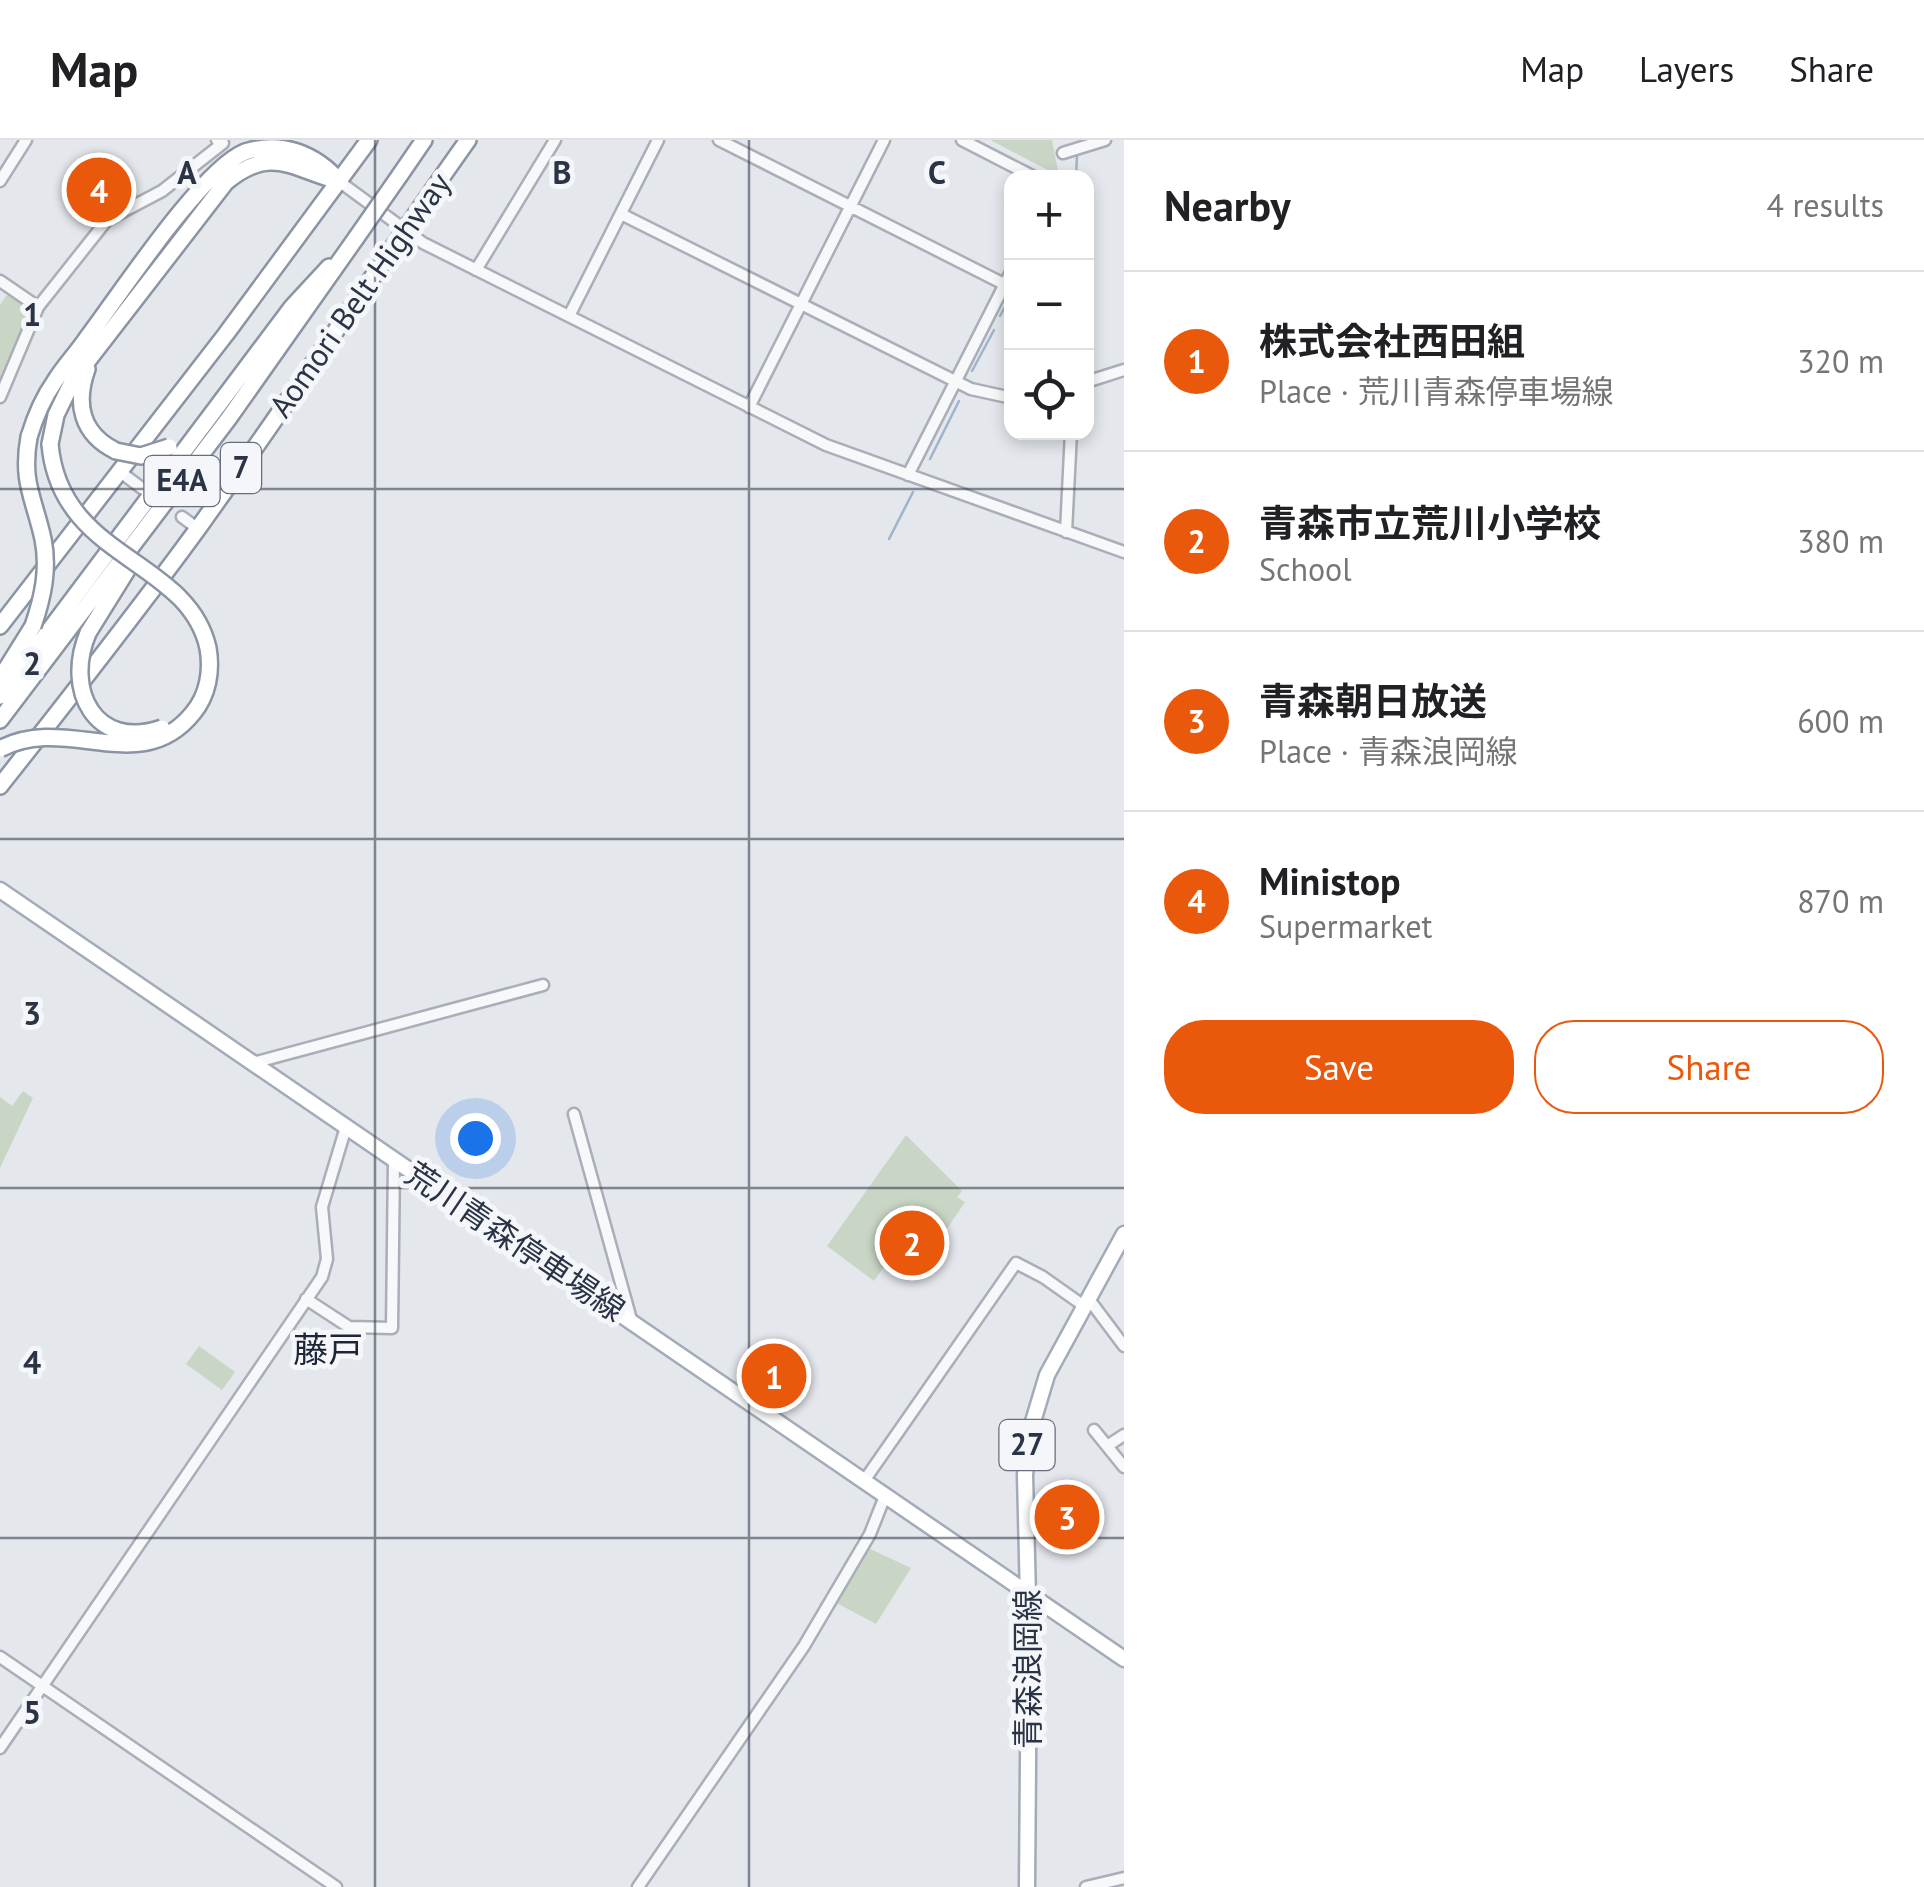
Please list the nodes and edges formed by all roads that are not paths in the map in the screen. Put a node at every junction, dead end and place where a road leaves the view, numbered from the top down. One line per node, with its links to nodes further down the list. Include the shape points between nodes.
1 (26, 140): 14 (street)
2 (369, 140): 15 (highway)
3 (424, 140): 32 (highway, E4A, bridge, via 356,238 292,306)
4 (468, 140): 18 (highway, Aomori Belt Highway / 7)
5 (555, 140): 19 (street)
6 (658, 140): 17 (street)
7 (719, 140): 16 (street)
8 (884, 140): 16 (street)
9 (962, 140): 13 (street)
10 (1105, 140): 12 (street)
11 (220, 142): 23 (street, via 162,191 107,220)
12 (1063, 154)
13 (1020, 170)
14 (2, 174)
15 (340, 182): 18 (street); 25 (highway, via 280,161 240,171); 34 (highway, via 324,163 294,149 261,147 230,160 86,340 50,408); 35 (highway)
16 (851, 206): 21 (street); 22 (street)
17 (621, 214): 22 (street); 24 (street)
18 (402, 230): 19 (street); 39 (highway, Aomori Belt Highway / 7)
19 (476, 270): 24 (street)
20 (0, 281): 23 (street)
21 (1004, 284): 28 (street)
22 (802, 305): 28 (street); 31 (street)
23 (38, 307): 29 (street)
24 (569, 316): 31 (street)
25 (90, 360): 32 (highway, bridge, via 81,386 84,423 116,451 141,456 169,446); 34 (highway)
26 (1124, 370): 27 (street)
27 (1094, 379)
28 (955, 381): 30 (street); 36 (street)
29 (0, 397)
30 (1004, 397)
31 (749, 407): 36 (street)
32 (224, 412): 34 (highway, bridge, via 88,633 80,650 78,680 90,710 130,734 144,733 184,710 199,681 196,636 177,609 97,548 62,512 49,488); 44 (highway, E4A); 45 (highway, E4A)
33 (1071, 440): 40 (street)
34 (41, 441): 43 (highway, bridge, via 26,473 43,541 42,598); 46 (highway, bridge, via 69,506 190,612 206,643 209,677 197,708 158,740 126,745 46,736)
35 (119, 471): 37 (street); 42 (highway)
36 (908, 475): 40 (street)
37 (143, 489)
38 (182, 518): 39 (street)
39 (198, 528): 47 (highway, Aomori Belt Highway / 7)
40 (1066, 532): 41 (street)
41 (1124, 552)
42 (0, 626)
43 (0, 679)
44 (0, 696)
45 (0, 720)
46 (0, 749)
47 (0, 786)
48 (0, 890): 50 (main road, 荒川青森停車場線)
49 (543, 985): 50 (street)
50 (252, 1063): 52 (main road, 荒川青森停車場線)
51 (574, 1114): 57 (street)
52 (346, 1127): 53 (main road, 荒川青森停車場線); 55 (street, via 322,1207 326,1268)
53 (394, 1160): 55 (street, via 392,1328 349,1327); 57 (main road, 荒川青森停車場線)
54 (1124, 1234): 56 (main road, 青森浪岡線 / 27)
55 (306, 1300): 68 (street)
56 (1086, 1302): 58 (street); 63 (street, via 1016,1264); 65 (main road, 青森浪岡線 / 27, via 1047,1375 1029,1435)
57 (632, 1322): 63 (main road, 荒川青森停車場線)
58 (1124, 1346)
59 (1094, 1430): 61 (street)
60 (1124, 1435): 61 (street)
61 (1108, 1446): 62 (street)
62 (1124, 1466)
63 (864, 1481): 64 (main road, 荒川青森停車場線)
64 (885, 1496): 65 (main road, 荒川青森停車場線); 72 (street, via 804,1646)
65 (1029, 1595): 66 (main road, 荒川青森停車場線); 73 (main road, 青森浪岡線 / 27)
66 (1121, 1651)
67 (0, 1657): 68 (street)
68 (42, 1686): 69 (street); 71 (street)
69 (0, 1748)
70 (1124, 1878): 74 (street)
71 (336, 1887)
72 (638, 1887)
73 (1027, 1887)
74 (1086, 1887)

